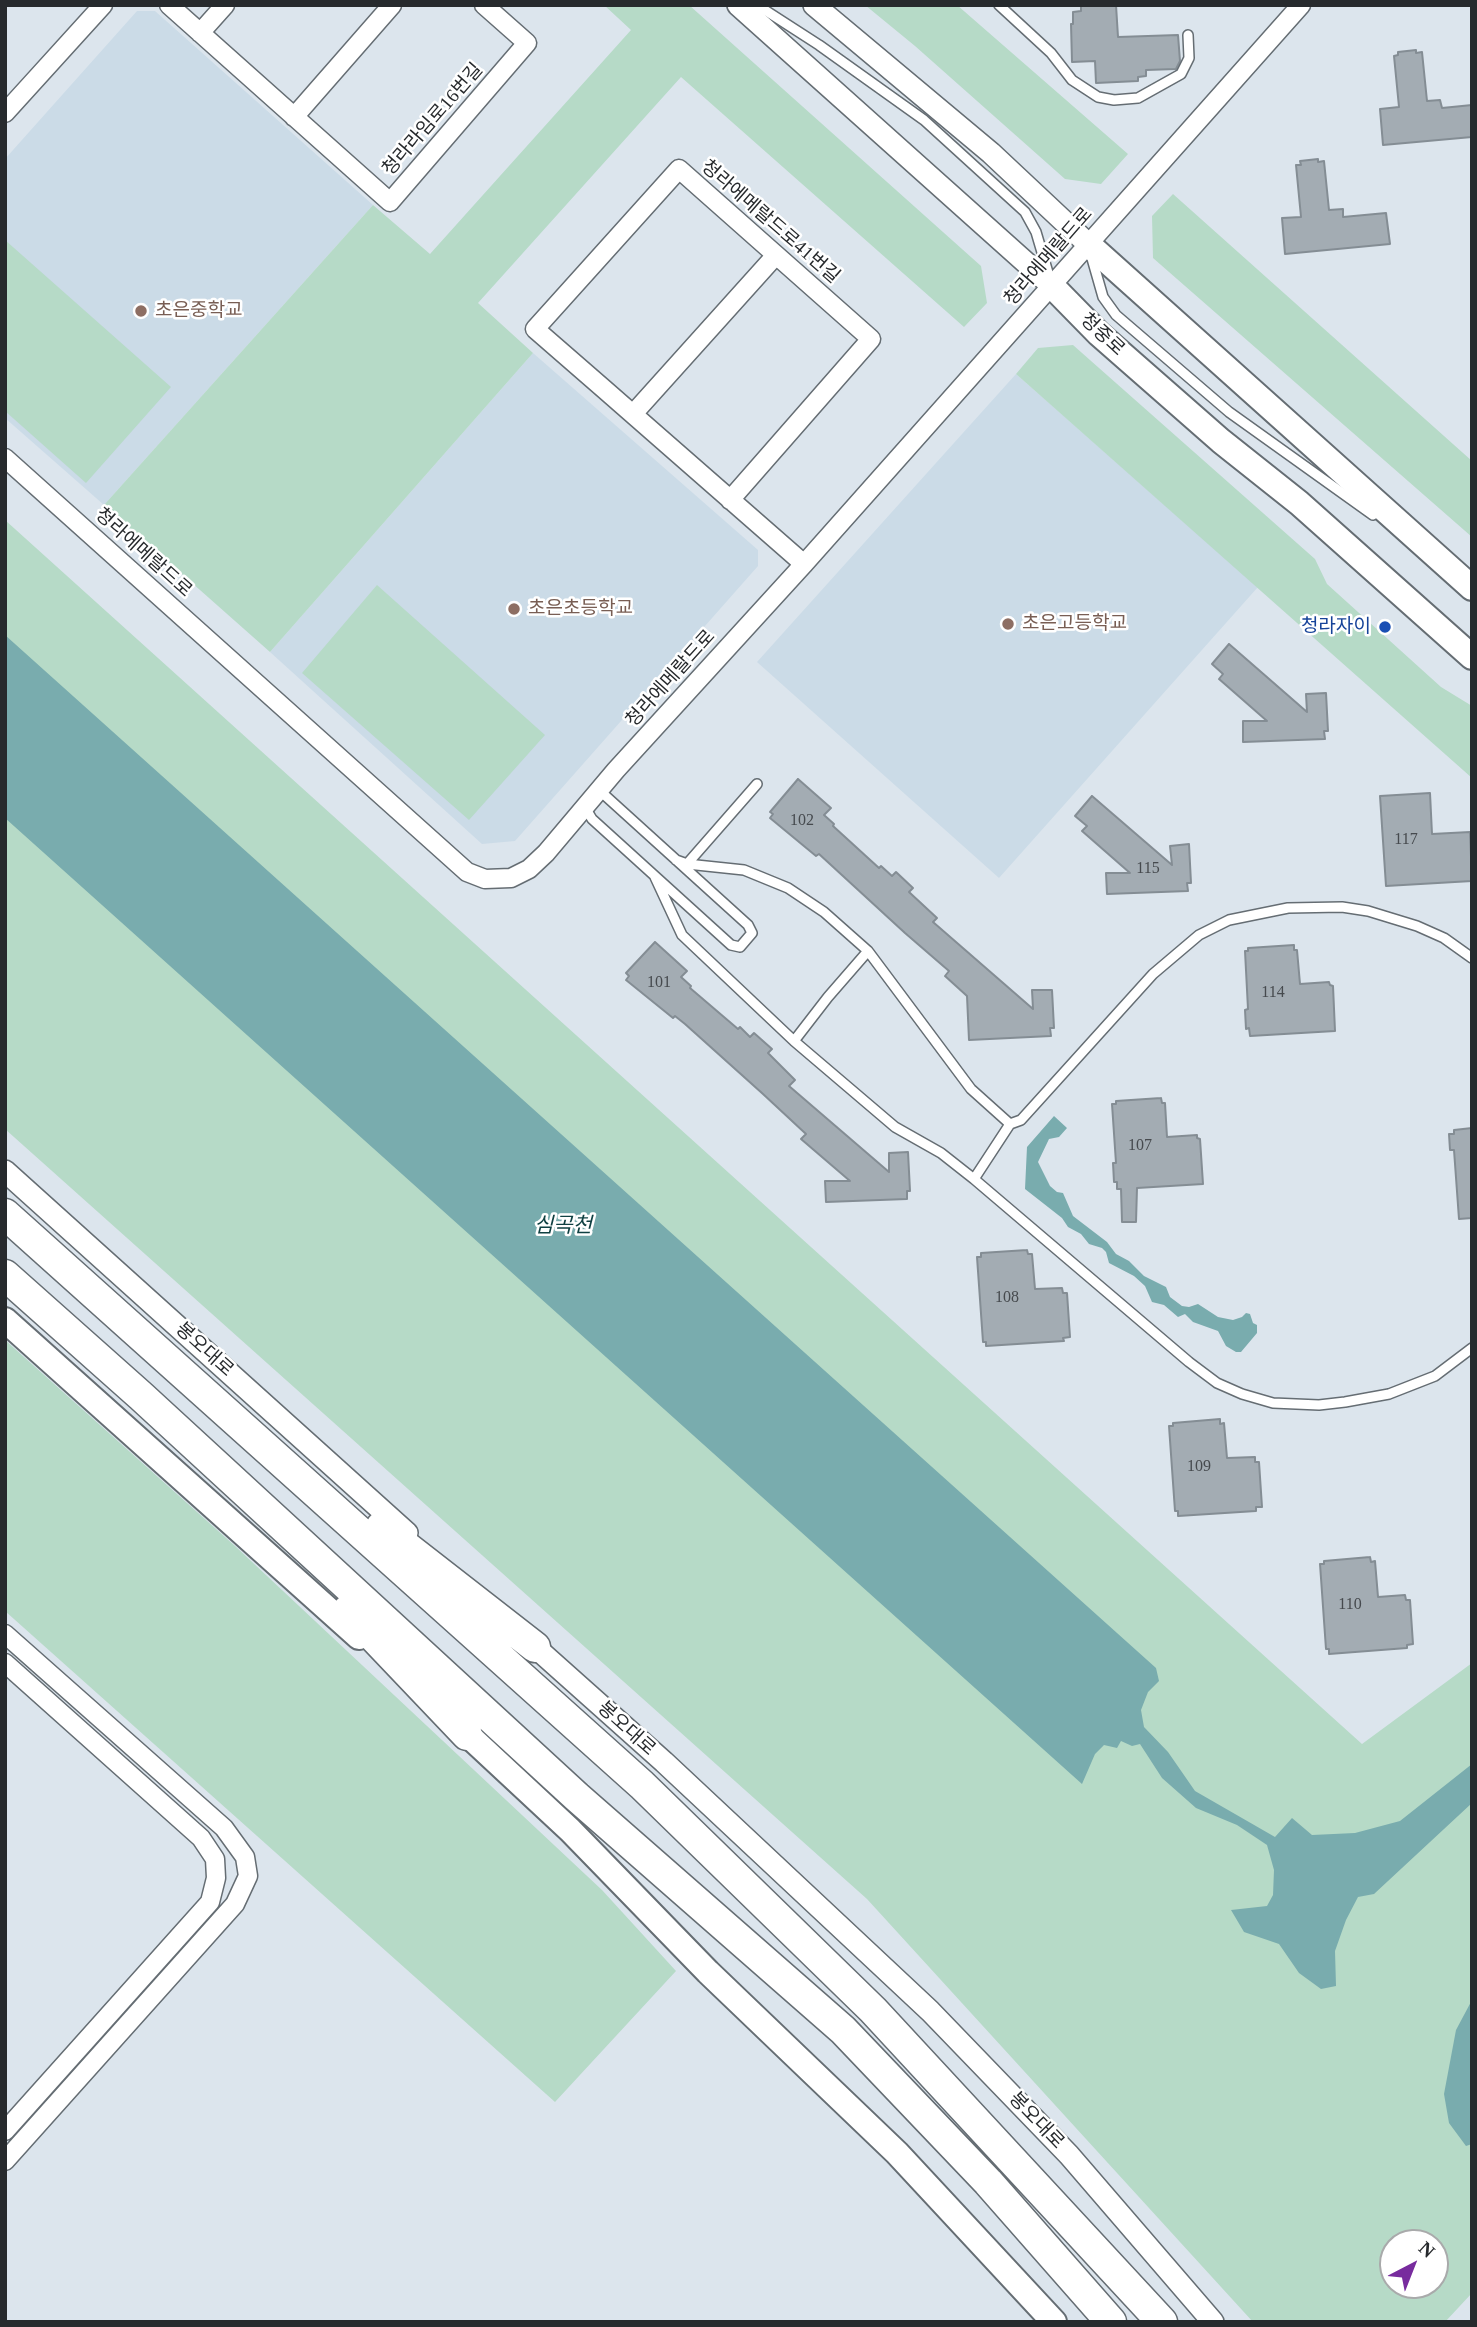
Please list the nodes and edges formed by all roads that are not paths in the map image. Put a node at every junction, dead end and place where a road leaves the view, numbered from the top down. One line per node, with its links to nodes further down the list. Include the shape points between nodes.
1 (103, 5): 13 (street)
2 (169, 5): 11 (street, 청라라임로16번길)
3 (225, 5): 11 (street)
4 (392, 5): 14 (street)
5 (484, 5): 14 (street, 청라라임로16번길, via 527,43 390,202)
6 (738, 5): 17 (street, 청중로)
7 (757, 5): 17 (lane, via 924,120 1025,212)
8 (814, 5): 15 (street, via 981,144)
9 (999, 5): 12 (lane, via 1072,79 1098,97 1114,100 1138,99 1181,74 1189,58)
10 (1301, 5): 15 (street, 청라에메랄드로)
11 (200, 33): 14 (street, 청라라임로16번길)
12 (1188, 35)
13 (5, 113)
14 (294, 117)
15 (1088, 244): 17 (street, 청라에메랄드로); 22 (main road)
16 (776, 255): 18 (street); 18 (street, 청라에메랄드로41번길, via 679,169 632,221 536,329); 20 (street, 청라에메랄드로41번길, via 871,339)
17 (1052, 286): 21 (street, 청라에메랄드로); 23 (main road, 청중로, via 1099,334)
18 (633, 414): 20 (street, 청라에메랄드로41번길)
19 (5, 458): 26 (street, 청라에메랄드로, via 467,872 485,879 520,874)
20 (730, 500): 21 (street, 청라에메랄드로41번길)
21 (803, 564): 25 (street, 청라에메랄드로)
22 (1472, 588)
23 (1472, 657)
24 (757, 784): 28 (lane)
25 (598, 790): 26 (street, 청라에메랄드로); 27 (lane)
26 (586, 809): 29 (lane)
27 (676, 860): 28 (lane); 29 (lane, via 748,925 752,933 740,947 731,945)
28 (687, 864): 30 (lane, via 744,870 788,888)
29 (655, 877): 32 (lane, via 682,935)
30 (868, 951): 32 (lane); 33 (lane, via 971,1089)
31 (1472, 958): 33 (lane, via 1417,926 1355,909 1288,908 1229,920 1199,935 1153,974 1021,1120)
32 (794, 1041): 35 (lane, via 895,1127 941,1153)
33 (1010, 1124): 35 (lane)
34 (5, 1171): 47 (street, 봉오대로)
35 (974, 1179): 43 (lane, via 1189,1362 1217,1383 1242,1394 1295,1405 1373,1398 1435,1376)
36 (5, 1202): 40 (highway)
37 (5, 1214): 40 (highway, 봉오대로)
38 (5, 1275): 42 (highway)
39 (5, 1281): 42 (highway)
40 (97, 1296): 44 (highway, 봉오대로)
41 (5, 1320): 49 (main road)
42 (63, 1327): 45 (highway)
43 (1472, 1348)
44 (172, 1364): 47 (highway); 54 (highway, 봉오대로, via 642,1785 873,2010)
45 (141, 1396): 49 (highway); 53 (highway, via 577,1797 843,2030 989,2182)
46 (5, 1634): 51 (street, via 224,1828 246,1857 248,1877 235,1904)
47 (535, 1647): 55 (street, 봉오대로, via 930,2011 1069,2155)
48 (5, 1663): 50 (street, via 201,1838 215,1859 216,1878 210,1902)
49 (467, 1735): 52 (main road, via 570,1830 708,1972 897,2153)
50 (5, 2131)
51 (5, 2161)
52 (1054, 2322)
53 (1111, 2322)
54 (1161, 2322)
55 (1213, 2322)

